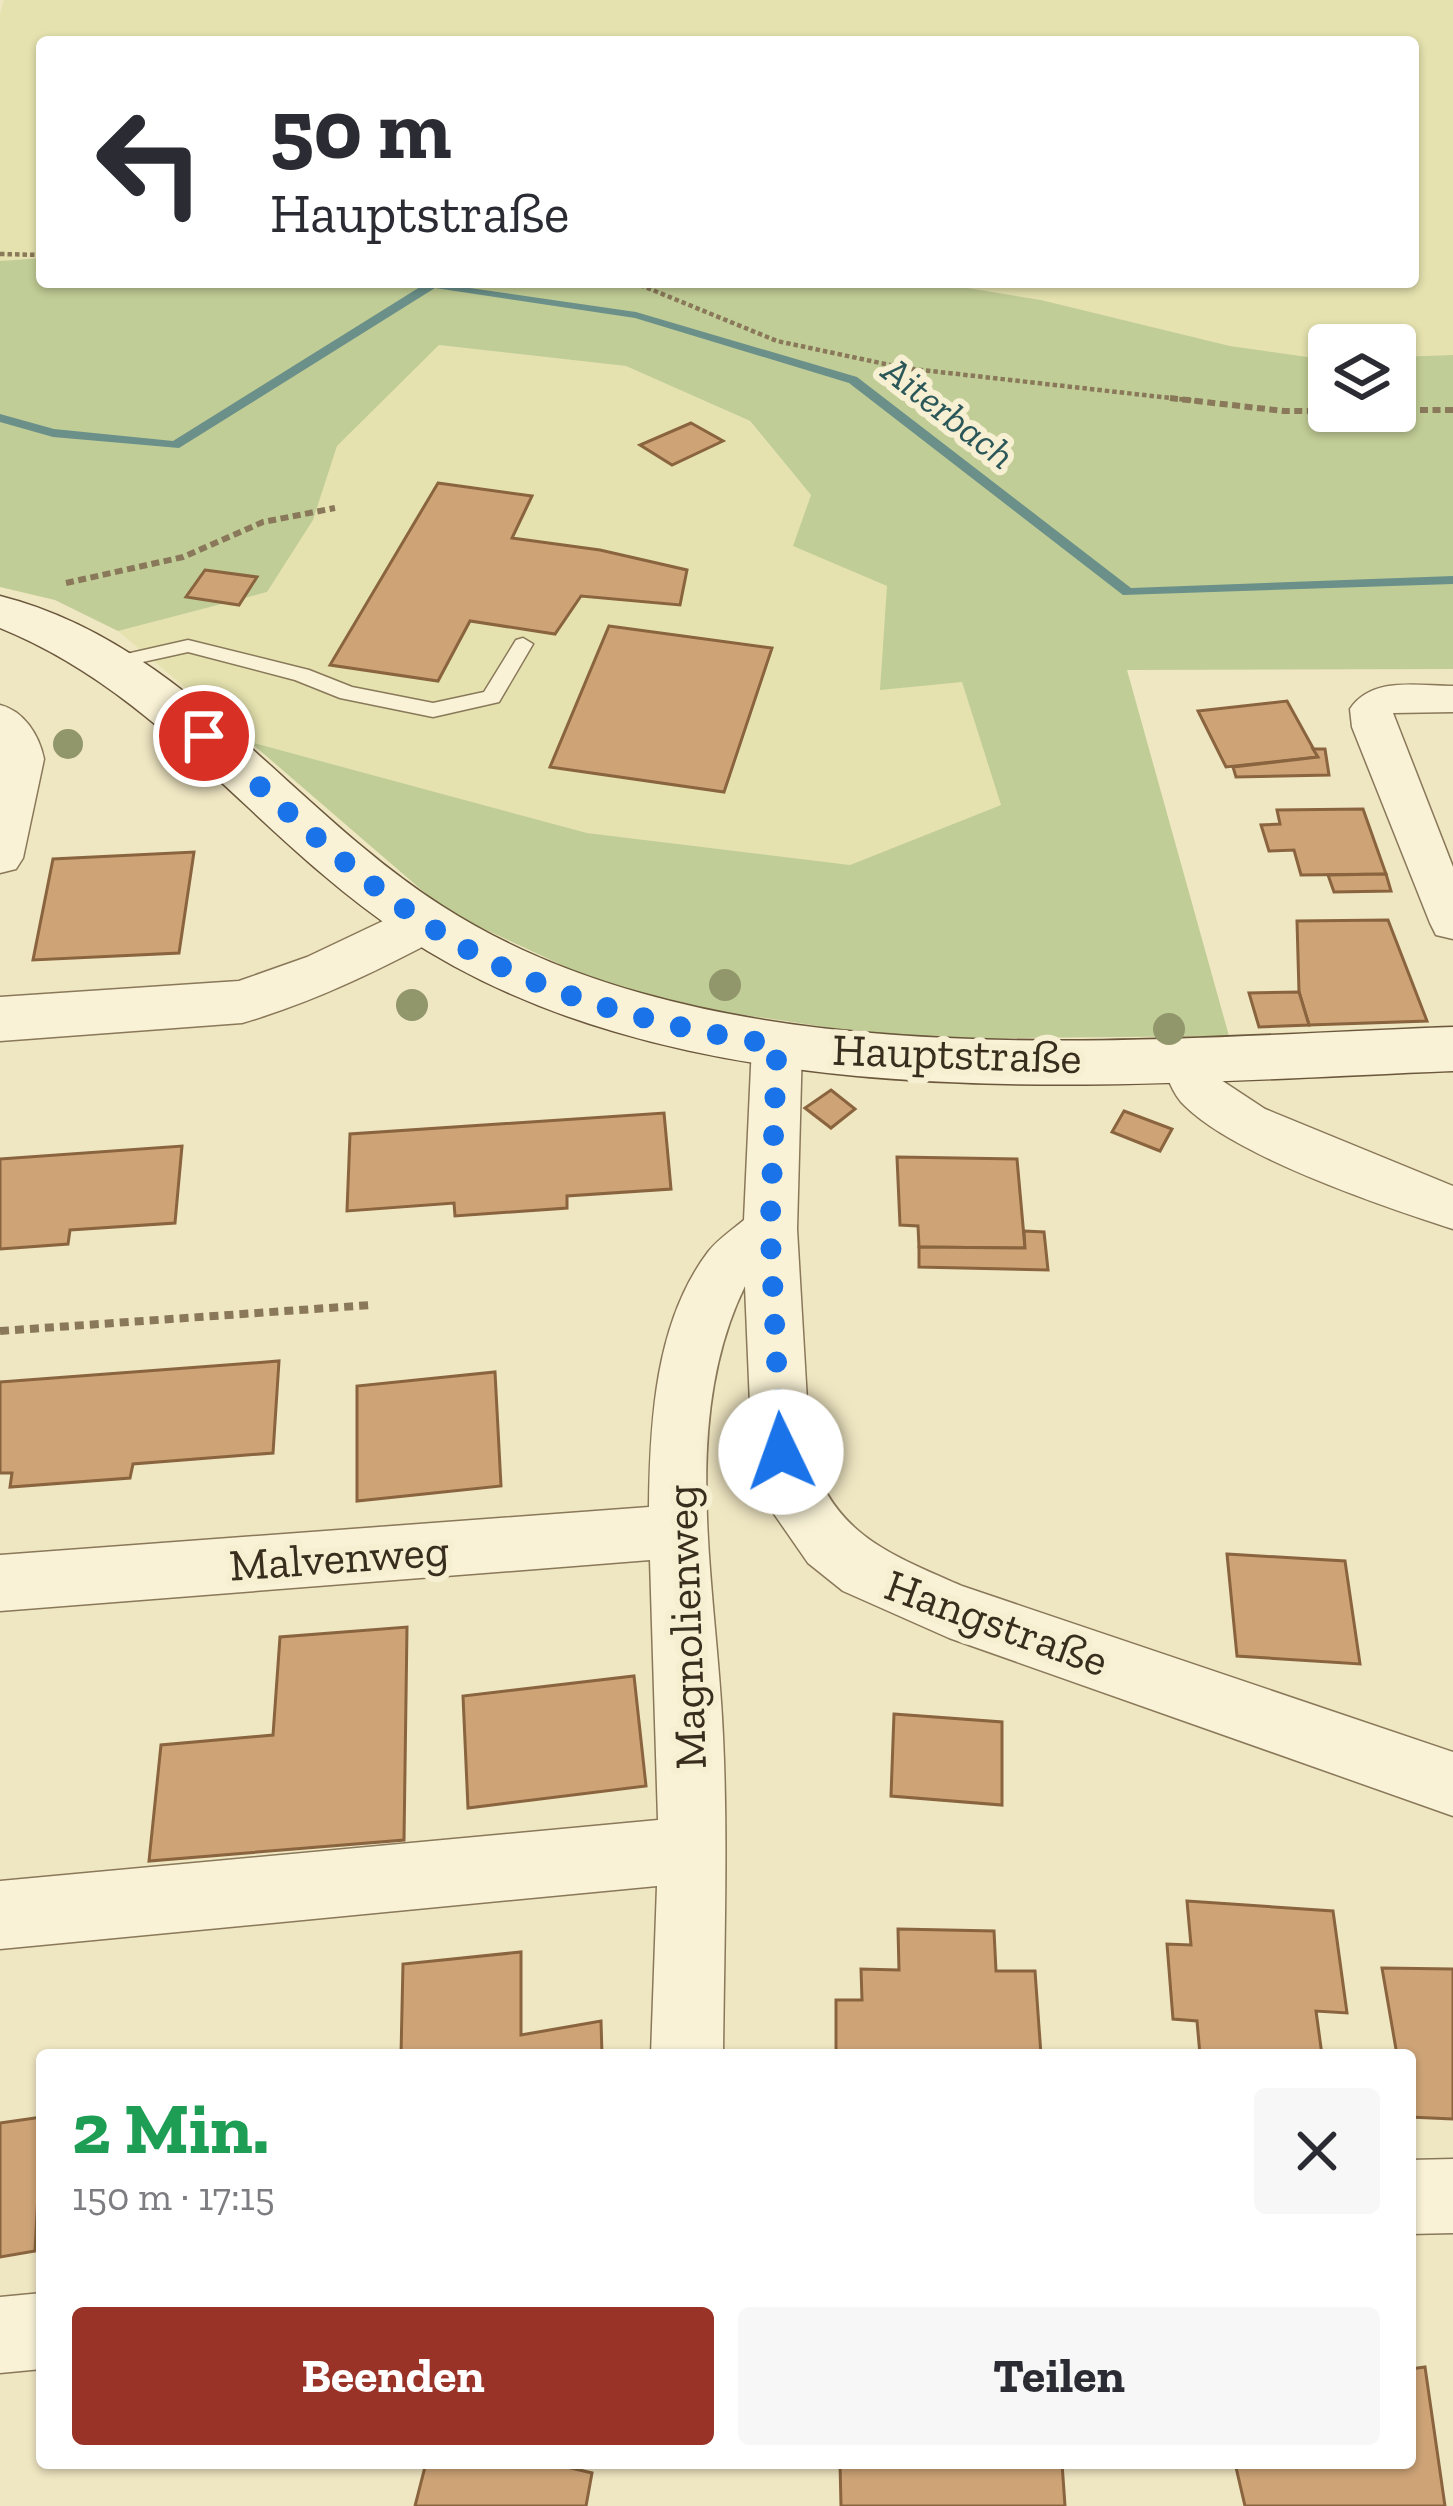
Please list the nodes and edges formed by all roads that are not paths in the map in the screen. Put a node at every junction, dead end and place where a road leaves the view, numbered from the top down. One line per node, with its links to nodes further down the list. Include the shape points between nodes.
1 (0, 610): 3 (main road, Hauptstraße)
2 (523, 644): 3 (lane, via 492,697 433,710 188,646)
3 (112, 663): 7 (main road, Hauptstraße)
4 (1453, 699): 8 (street, via 1391,697 1371,709)
5 (0, 718): 6 (street, via 22,759)
6 (0, 858)
7 (423, 922): 9 (main road, via 328,972 242,1002); 10 (main road, Hauptstraße, via 544,987 607,1009)
8 (1453, 923)
9 (0, 1019)
10 (777, 1045): 12 (main road, Hauptstraße, via 1002,1059); 14 (street, Hangstraße)
11 (1453, 1049): 12 (main road, Hauptstraße)
12 (1186, 1057): 13 (street, via 1196,1087 1217,1106)
13 (1453, 1208)
14 (770, 1229): 15 (street, Magnolienweg, via 727,1262 690,1359 678,1443); 17 (street, Hangstraße, via 781,1452 793,1498 829,1544 864,1572 949,1610)
15 (678, 1531): 16 (street, Malvenweg); 18 (street, Magnolienweg)
16 (0, 1583)
17 (1453, 1784)
18 (691, 1850): 19 (street); 20 (street, Magnolienweg)
19 (0, 1915)
20 (687, 2049)
21 (1453, 2196): 22 (street)
22 (1416, 2197)
23 (36, 2332): 24 (street)
24 (0, 2335)

